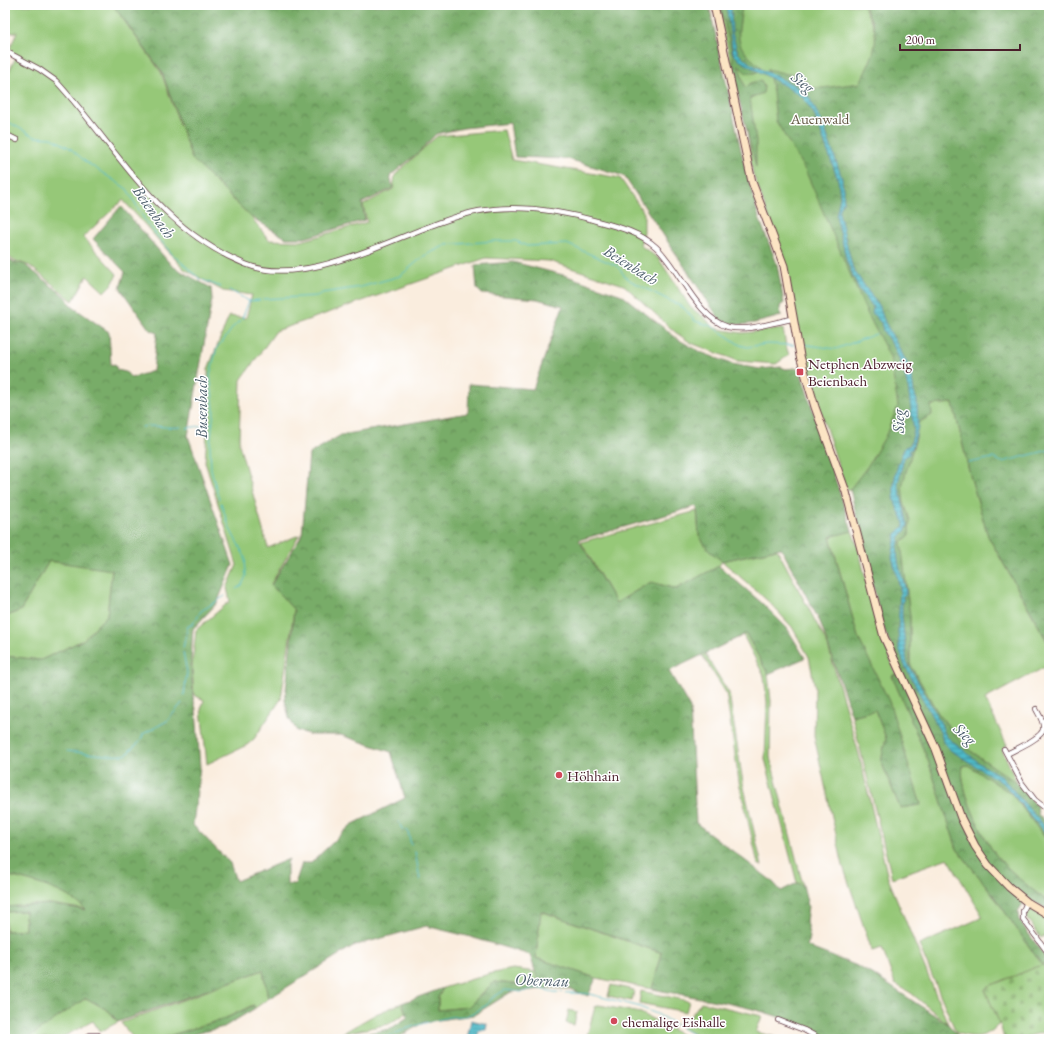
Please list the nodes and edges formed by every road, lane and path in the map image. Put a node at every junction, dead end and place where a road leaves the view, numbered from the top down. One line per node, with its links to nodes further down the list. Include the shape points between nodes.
1 (714, 5): 5 (main road, via 752,182 784,266)
2 (5, 51): 5 (street, via 46,73 67,93 111,149 174,219 204,244 247,265 283,271 317,267 460,216 497,209 531,210 600,222 643,238 666,258 701,307 723,325 748,328)
3 (5, 134): 4 (street)
4 (16, 140)
5 (793, 319): 10 (main road, via 800,356 815,407 846,492 876,611 892,656 936,749 969,835 994,872)
6 (1036, 709): 8 (street, via 1043,729 1038,737)
7 (1004, 749): 8 (street)
8 (1007, 754): 9 (street, via 1022,783 1035,800)
9 (1049, 811)
10 (1027, 902): 11 (main road); 12 (street, via 1023,919)
11 (1049, 915)
12 (1049, 954)
13 (778, 1020): 16 (street)
14 (98, 1034): 15 (street)
15 (83, 1039)
16 (821, 1039)

